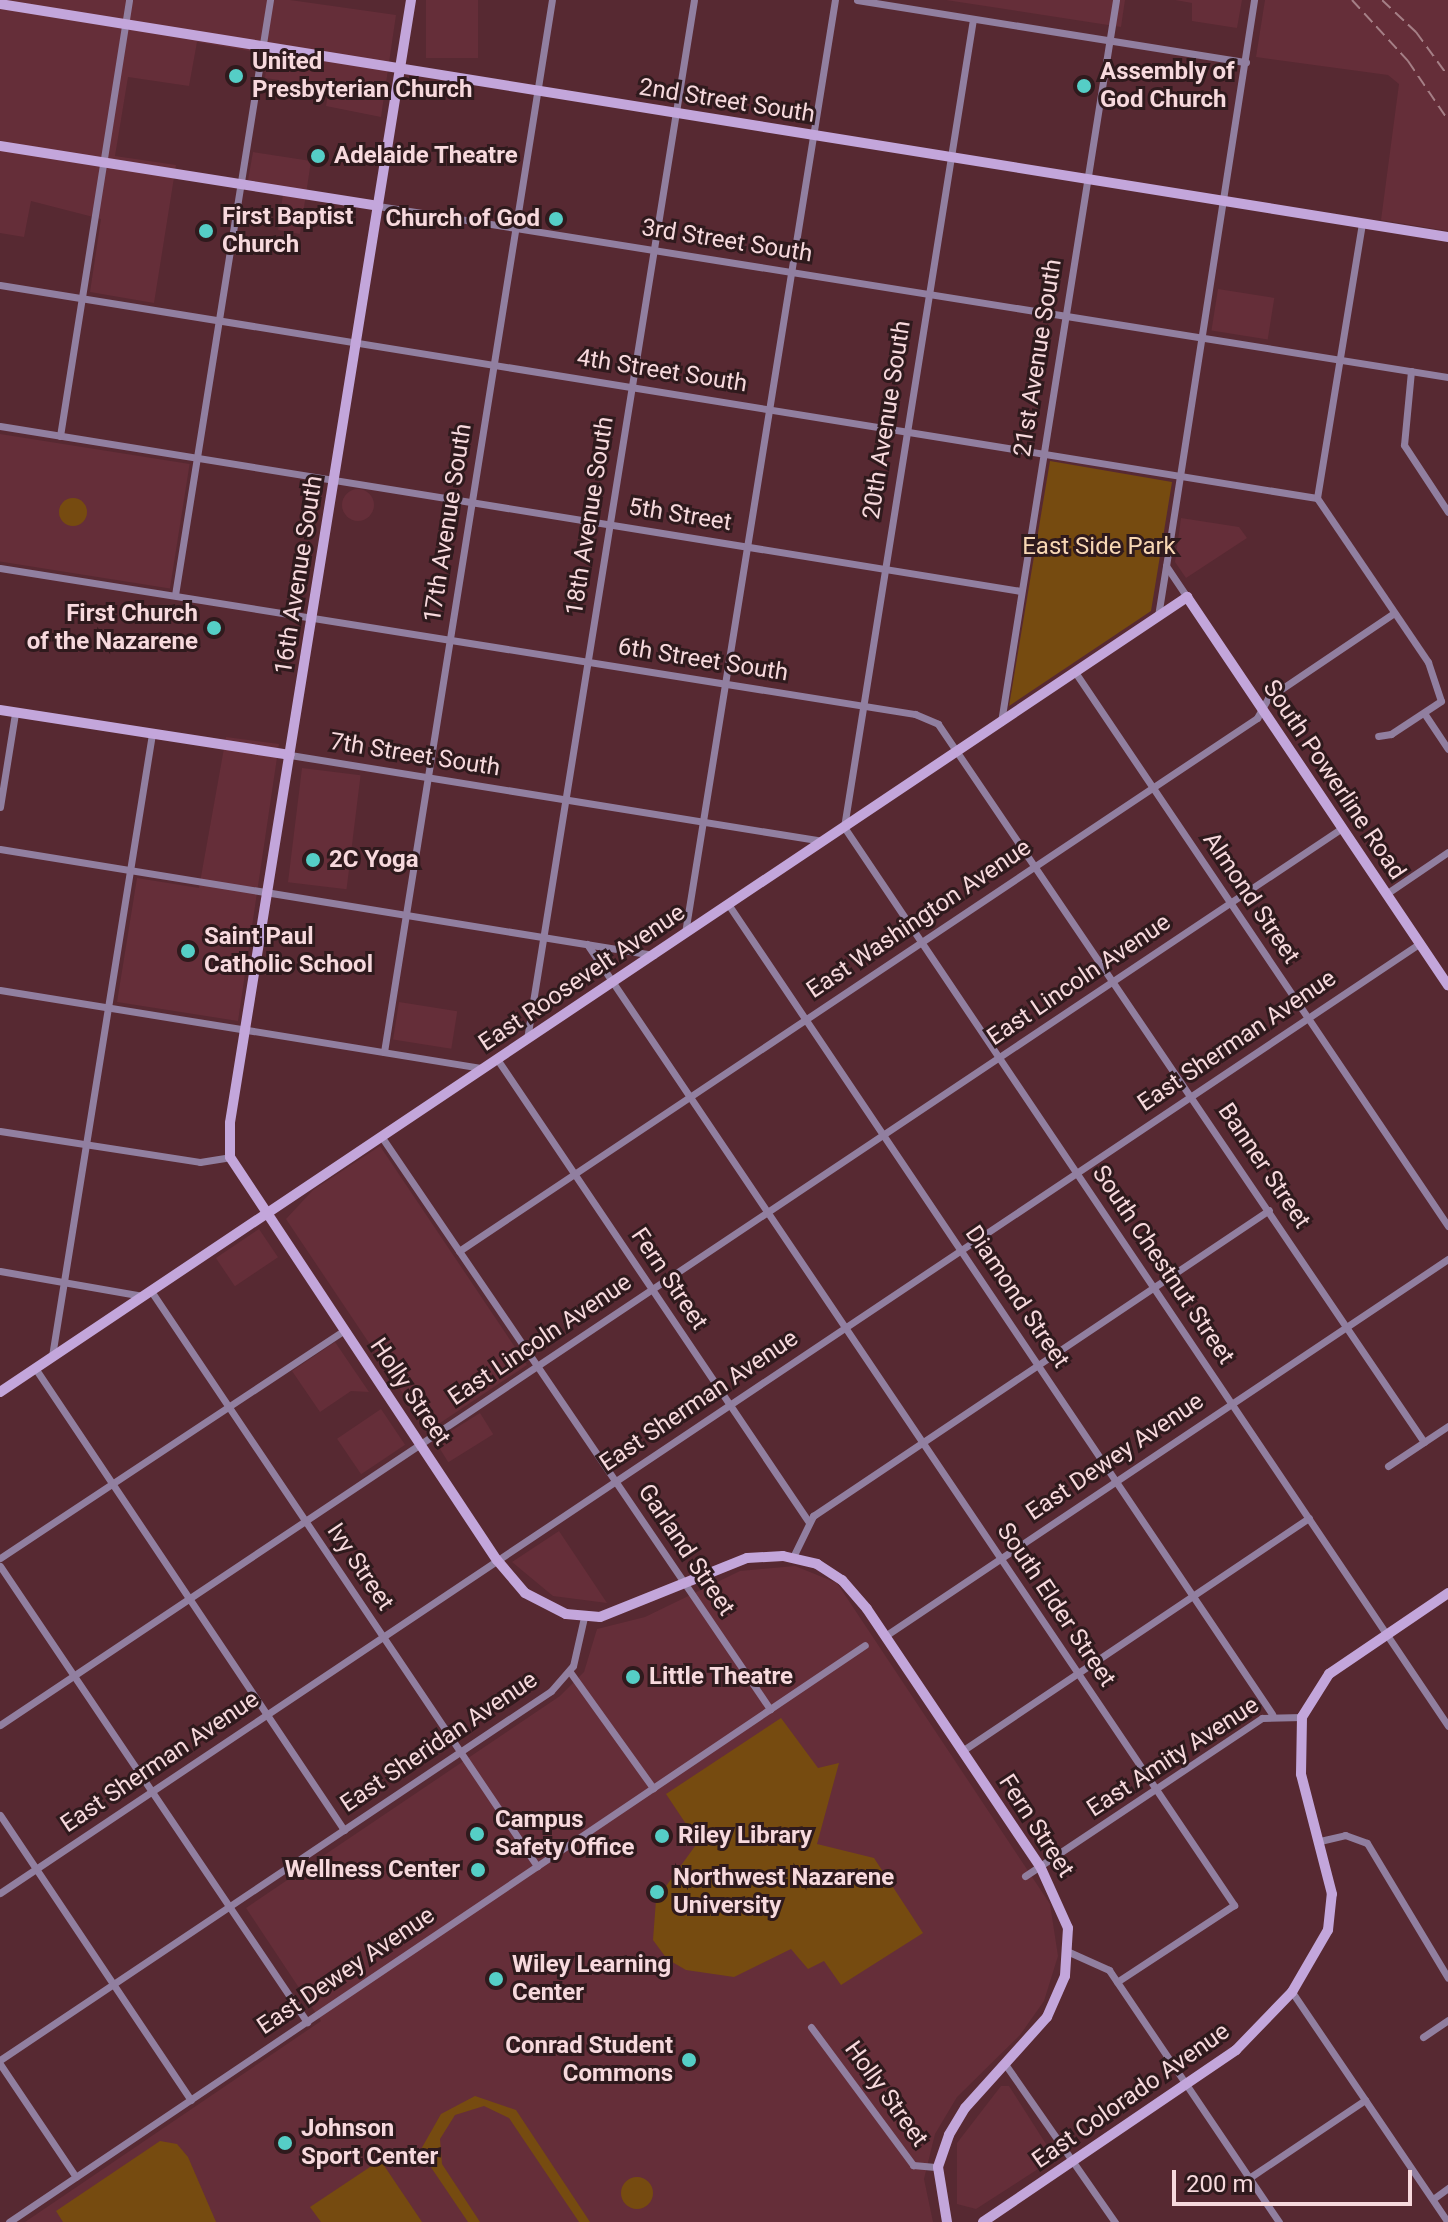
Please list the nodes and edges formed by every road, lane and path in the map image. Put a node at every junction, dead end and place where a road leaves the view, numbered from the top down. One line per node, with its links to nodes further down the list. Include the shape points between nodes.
1 (129, 0): 12 (street)
2 (270, 0): 14 (street)
3 (411, 0): 16 (street, 16th Avenue South)
4 (552, 0): 17 (street, 17th Avenue South)
5 (694, 0): 18 (street, 18th Avenue South)
6 (835, 0): 19 (street)
7 (857, 0): 11 (street)
8 (1116, 0): 13 (street, 21st Avenue South)
9 (1254, 0): 15 (street)
10 (0, 4): 12 (street, 2nd Street South)
11 (973, 19): 13 (street); 21 (street, 20th Avenue South)
12 (125, 23): 14 (street, 2nd Street South); 22 (street)
13 (1109, 41): 15 (street); 23 (street, 21st Avenue South)
14 (263, 45): 16 (street, 2nd Street South); 24 (street)
15 (1246, 62): 25 (street)
16 (401, 67): 17 (street, 2nd Street South); 26 (street, 16th Avenue South)
17 (538, 90): 18 (street, 2nd Street South); 28 (street, 17th Avenue South)
18 (675, 112): 19 (street, 2nd Street South); 30 (street, 18th Avenue South)
19 (813, 135): 21 (street, 2nd Street South); 31 (street)
20 (0, 146): 22 (street, 3rd Street South)
21 (950, 157): 23 (street, 2nd Street South); 33 (street, 20th Avenue South)
22 (103, 162): 24 (street, 3rd Street South); 34 (street)
23 (1087, 179): 25 (street, 2nd Street South); 35 (street, 21st Avenue South)
24 (241, 184): 26 (street, 3rd Street South); 36 (street)
25 (1225, 201): 27 (street, 2nd Street South); 37 (street)
26 (378, 206): 28 (street, 3rd Street South); 38 (street, 16th Avenue South)
27 (1362, 224): 29 (street, 2nd Street South); 39 (street)
28 (516, 228): 30 (street, 3rd Street South); 40 (street, 17th Avenue South)
29 (1448, 237)
30 (653, 250): 31 (street, 3rd Street South); 43 (street, 18th Avenue South)
31 (791, 272): 33 (street, 3rd Street South); 44 (street)
32 (0, 285): 34 (street, 4th Street South)
33 (928, 294): 35 (street, 3rd Street South); 46 (street, 20th Avenue South)
34 (82, 299): 36 (street, 4th Street South); 47 (street)
35 (1065, 316): 37 (street, 3rd Street South); 48 (street, 21st Avenue South)
36 (218, 321): 38 (street, 4th Street South); 49 (street)
37 (1203, 338): 39 (street, 3rd Street South); 50 (street)
38 (356, 343): 40 (street, 4th Street South); 51 (street, 16th Avenue South)
39 (1340, 360): 41 (street, 3rd Street South); 52 (street)
40 (494, 364): 43 (street, 4th Street South); 53 (street, 17th Avenue South)
41 (1411, 371): 42 (street, 3rd Street South); 54 (street, via 1404,445)
42 (1448, 377)
43 (631, 387): 44 (street, 4th Street South); 55 (street, 18th Avenue South)
44 (768, 409): 46 (street, 4th Street South); 56 (street)
45 (0, 426): 47 (street, 5th Street)
46 (906, 431): 48 (street, 4th Street South); 59 (street, 20th Avenue South)
47 (60, 436): 49 (street, 5th Street)
48 (1043, 453): 50 (street, 4th Street South); 60 (street, 21st Avenue South)
49 (197, 458): 51 (street, 5th Street); 61 (street)
50 (1181, 475): 52 (street, 4th Street South); 57 (street)
51 (335, 480): 53 (street, 5th Street); 65 (street, 16th Avenue South)
52 (1317, 498): 63 (street)
53 (472, 502): 55 (street, 5th Street); 66 (street, 17th Avenue South)
54 (1448, 512)
55 (609, 524): 56 (street, 5th Street); 67 (street, 18th Avenue South)
56 (747, 546): 59 (street, 5th Street); 69 (street)
57 (1166, 566): 62 (street); 64 (street)
58 (0, 568): 61 (street, 6th Street South)
59 (884, 569): 60 (street, 5th Street); 70 (street, 20th Avenue South)
60 (1021, 591): 75 (street, 21st Avenue South)
61 (175, 595): 65 (street, 6th Street South)
62 (1187, 597): 64 (street, East Roosevelt Avenue); 71 (street, South Powerline Road)
63 (1394, 613): 71 (street, East Washington Avenue, via 1268,698); 74 (street, via 1428,662 1441,701)
64 (1158, 616): 68 (street, East Roosevelt Avenue)
65 (313, 618): 66 (street, 6th Street South); 80 (street, 16th Avenue South)
66 (450, 640): 67 (street, 6th Street South); 81 (street, 17th Avenue South)
67 (587, 662): 69 (street, 6th Street South); 83 (street, 18th Avenue South)
68 (1075, 672): 75 (street, East Roosevelt Avenue); 82 (street, Almond Street)
69 (725, 684): 70 (street, 6th Street South); 85 (street)
70 (862, 706): 79 (street, 6th Street South, via 928,718); 86 (street, 20th Avenue South)
71 (1262, 709): 82 (street, East Washington Avenue); 87 (street, South Powerline Road)
72 (0, 710): 73 (street, 7th Street South)
73 (15, 713): 76 (street, 7th Street South); 84 (street)
74 (1424, 713): 77 (street); 78 (street)
75 (1001, 722): 79 (street, East Roosevelt Avenue)
76 (152, 734): 80 (street, 7th Street South); 92 (street)
77 (1378, 736)
78 (1448, 749)
79 (959, 750): 86 (street, East Roosevelt Avenue); 91 (street, Banner Street)
80 (290, 755): 81 (street, 7th Street South); 93 (street, 16th Avenue South)
81 (428, 777): 83 (street, 7th Street South); 97 (street, 17th Avenue South)
82 (1152, 787): 91 (street, East Washington Avenue); 95 (street, Almond Street)
83 (565, 799): 85 (street, 7th Street South); 99 (street, 18th Avenue South)
84 (0, 807)
85 (703, 821): 88 (street, 7th Street South); 98 (street)
86 (844, 827): 88 (street, East Roosevelt Avenue); 100 (street, South Chestnut Street)
87 (1342, 828): 94 (street, South Powerline Road); 95 (street, East Lincoln Avenue)
88 (823, 841): 96 (street, East Roosevelt Avenue)
89 (0, 849): 92 (street)
90 (1448, 852): 94 (street)
91 (1036, 865): 100 (street, East Washington Avenue); 104 (street, Banner Street)
92 (131, 870): 93 (street); 108 (street)
93 (268, 891): 97 (street); 111 (street, 16th Avenue South)
94 (1386, 894): 101 (street, South Powerline Road)
95 (1230, 903): 104 (street, East Lincoln Avenue); 110 (street, Almond Street)
96 (728, 904): 98 (street, East Roosevelt Avenue); 109 (street, Diamond Street)
97 (406, 914): 99 (street); 113 (street, 17th Avenue South)
98 (685, 933): 103 (street, East Roosevelt Avenue)
99 (543, 936): 102 (street); 112 (street, 18th Avenue South)
100 (921, 942): 109 (street, East Washington Avenue); 114 (street, South Chestnut Street)
101 (1420, 943): 106 (street, South Powerline Road); 110 (street, East Sherman Avenue)
102 (587, 944): 103 (street); 105 (street, South Elder Street)
103 (653, 955): 105 (street, East Roosevelt Avenue)
104 (1114, 980): 114 (street, East Lincoln Avenue); 117 (street, Banner Street)
105 (612, 982): 112 (street, East Roosevelt Avenue); 118 (street, South Elder Street)
106 (1448, 985)
107 (0, 990): 108 (street)
108 (109, 1008): 111 (street); 122 (street)
109 (806, 1019): 118 (street, East Washington Avenue); 120 (street, Diamond Street)
110 (1307, 1019): 117 (street, East Sherman Avenue); 129 (street, Almond Street)
111 (246, 1029): 113 (street); 123 (street, 16th Avenue South)
112 (527, 1039): 115 (street, East Roosevelt Avenue)
113 (384, 1052): 116 (street)
114 (999, 1057): 120 (street, East Lincoln Avenue); 125 (street, South Chestnut Street)
115 (497, 1059): 116 (street, East Roosevelt Avenue); 124 (street, Fern Street)
116 (484, 1068): 121 (street, East Roosevelt Avenue)
117 (1192, 1095): 125 (street, East Sherman Avenue); 126 (street, Banner Street)
118 (690, 1096): 124 (street, East Washington Avenue); 127 (street, South Elder Street)
119 (0, 1131): 122 (street)
120 (883, 1135): 127 (street, East Lincoln Avenue); 130 (street, Diamond Street)
121 (381, 1136): 128 (street, East Roosevelt Avenue); 131 (street, Garland Street)
122 (86, 1145): 123 (street, via 200,1162); 134 (street)
123 (230, 1157): 128 (street, Holly Street)
124 (575, 1173): 131 (street, East Washington Avenue); 136 (street, Fern Street)
125 (1077, 1173): 130 (street, East Sherman Avenue); 135 (street, South Chestnut Street)
126 (1269, 1210): 135 (street); 138 (street, Banner Street)
127 (768, 1212): 136 (street, East Lincoln Avenue); 139 (street, South Elder Street)
128 (265, 1213): 137 (street, East Roosevelt Avenue); 140 (street, Holly Street)
129 (1448, 1226)
130 (961, 1250): 139 (street, East Sherman Avenue); 142 (street, Diamond Street)
131 (459, 1251): 143 (street, Garland Street)
132 (1448, 1259): 138 (street, East Dewey Avenue)
133 (0, 1271): 134 (street)
134 (64, 1282): 137 (street); 141 (street)
135 (1154, 1288): 142 (street); 146 (street, South Chestnut Street)
136 (652, 1289): 143 (street, East Lincoln Avenue); 147 (street, Fern Street)
137 (147, 1293): 141 (street, East Roosevelt Avenue); 148 (street, Ivy Street)
138 (1347, 1326): 146 (street, East Dewey Avenue); 150 (street, Banner Street)
139 (845, 1327): 147 (street, East Sherman Avenue); 151 (street, South Elder Street)
140 (344, 1330): 148 (street); 152 (street, Holly Street)
141 (52, 1356): 144 (street, East Roosevelt Avenue)
142 (1038, 1365): 151 (street); 154 (street, Diamond Street)
143 (536, 1366): 152 (street, East Lincoln Avenue); 155 (street, Garland Street)
144 (35, 1368): 145 (street, East Roosevelt Avenue); 156 (street)
145 (0, 1392)
146 (1232, 1403): 154 (street, East Dewey Avenue); 157 (street, South Chestnut Street)
147 (730, 1404): 155 (street, East Sherman Avenue); 159 (street, Fern Street)
148 (227, 1406): 156 (street); 158 (street, Ivy Street)
149 (1448, 1426): 150 (street)
150 (1424, 1442): 153 (street)
151 (923, 1443): 159 (street); 162 (street, South Elder Street)
152 (421, 1444): 158 (street, East Lincoln Avenue); 163 (street, Holly Street)
153 (1388, 1466)
154 (1116, 1481): 162 (street, East Dewey Avenue); 167 (street, Diamond Street)
155 (614, 1482): 163 (street, East Sherman Avenue); 165 (street, Garland Street)
156 (112, 1483): 161 (street); 168 (street)
157 (1309, 1518): 167 (street); 170 (street, South Chestnut Street)
158 (305, 1521): 168 (street, East Lincoln Avenue); 171 (street, Ivy Street)
159 (808, 1521): 160 (street)
160 (793, 1557): 165 (street, via 747,1558); 172 (street, Fern Street, via 842,1580)
161 (0, 1558)
162 (1001, 1558): 172 (street, East Dewey Avenue); 175 (street, South Elder Street)
163 (497, 1560): 169 (street, Holly Street, via 525,1593 548,1607); 171 (street, East Sherman Avenue)
164 (0, 1566): 176 (street)
165 (685, 1585): 169 (street, via 619,1613); 177 (street, Garland Street)
166 (1448, 1593): 170 (street)
167 (1193, 1596): 175 (street); 179 (street, Diamond Street)
168 (190, 1598): 176 (street, East Lincoln Avenue); 178 (street)
169 (584, 1617): 174 (street, East Sheridan Avenue)
170 (1386, 1633): 180 (street, via 1329,1674); 182 (street, South Chestnut Street)
171 (383, 1636): 178 (street, East Sherman Avenue); 184 (street, Ivy Street)
172 (885, 1636): 183 (street, Fern Street)
173 (865, 1645): 177 (street, East Dewey Avenue)
174 (570, 1672): 184 (street, East Sheridan Avenue); 185 (street)
175 (1078, 1673): 183 (street); 186 (street, South Elder Street)
176 (74, 1676): 181 (street, East Lincoln Avenue); 187 (street)
177 (770, 1709): 185 (street, East Dewey Avenue)
178 (267, 1714): 187 (street, East Sherman Avenue); 189 (street)
179 (1272, 1714): 180 (street, East Amity Avenue); 186 (street, East Amity Avenue)
180 (1302, 1717): 190 (street, via 1301,1774)
181 (0, 1725)
182 (1448, 1726)
183 (962, 1751): 192 (street, Fern Street)
184 (461, 1752): 189 (street, East Sheridan Avenue); 191 (street, Ivy Street)
185 (653, 1788): 191 (street, East Dewey Avenue)
186 (1156, 1789): 192 (street, East Amity Avenue); 199 (street, South Elder Street, via 1234,1905)
187 (151, 1792): 193 (street, East Sherman Avenue); 196 (street)
188 (0, 1815): 193 (street)
189 (344, 1830): 196 (street, East Sheridan Avenue)
190 (1320, 1841): 198 (street, via 1345,1835 1367,1843 1385,1868 1395,1899); 201 (street, via 1331,1914 1320,1947)
191 (537, 1866): 203 (street, East Dewey Avenue)
192 (1040, 1866): 194 (street, East Amity Avenue); 197 (street, Fern Street, via 1061,1903)
193 (36, 1869): 195 (street, East Sherman Avenue); 200 (street)
194 (1025, 1876)
195 (0, 1893)
196 (229, 1907): 200 (street, East Sheridan Avenue); 203 (street)
197 (1069, 1952): 199 (street, via 1100,1963); 207 (street, via 1058,1998)
198 (1448, 1978)
199 (1117, 1982): 208 (street)
200 (113, 1984): 206 (street, East Sheridan Avenue); 209 (street)
201 (1292, 1992): 208 (street, East Colorado Avenue, via 1236,2050); 210 (street)
202 (1448, 2020): 205 (street)
203 (307, 2022): 209 (street, East Dewey Avenue)
204 (811, 2027): 212 (street, Holly Street, via 913,2165)
205 (1423, 2037)
206 (0, 2062): 213 (street)
207 (1005, 2064): 211 (street); 212 (street, via 965,2108)
208 (1186, 2085): 211 (street, East Colorado Avenue); 214 (street)
209 (191, 2100): 213 (street, East Dewey Avenue)
210 (1365, 2100): 214 (street); 216 (street)
211 (1072, 2162): 219 (street, East Colorado Avenue); 220 (street)
212 (938, 2167): 218 (street)
213 (76, 2177): 217 (street, East Dewey Avenue)
214 (1249, 2178): 221 (street)
215 (1448, 2188): 216 (street)
216 (1433, 2199): 222 (street)
217 (9, 2222)
218 (947, 2222)
219 (983, 2222)
220 (1115, 2222)
221 (1279, 2222)
222 (1448, 2222)

